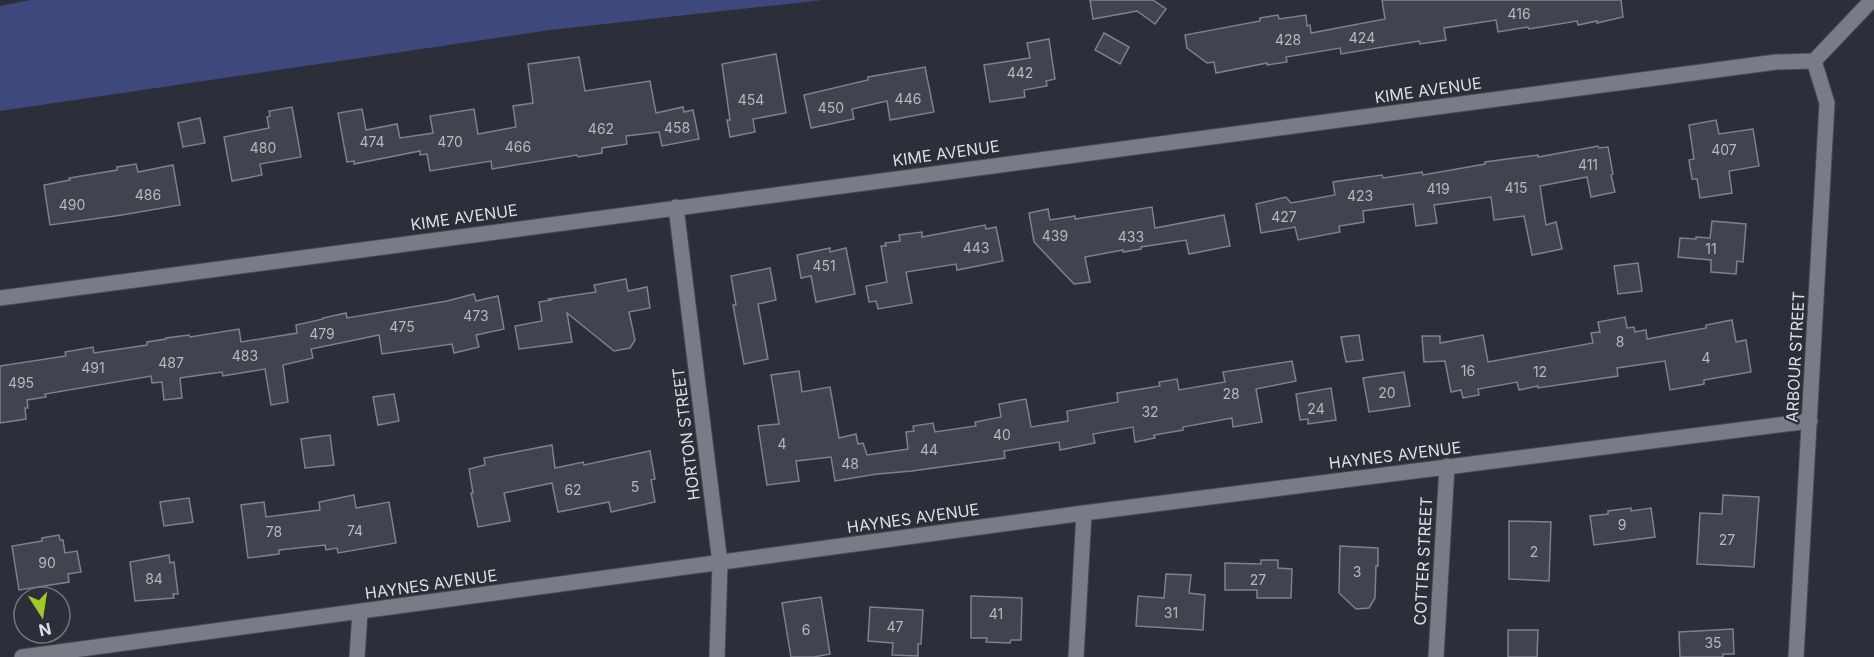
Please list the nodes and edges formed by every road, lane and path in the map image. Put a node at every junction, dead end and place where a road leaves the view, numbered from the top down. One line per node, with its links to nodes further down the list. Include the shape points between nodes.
1 (1872, 0): 2 (street)
2 (1814, 61): 3 (street, KIME AVENUE, via 1765,63); 5 (street, ARBOUR STREET, via 1827,103)
3 (676, 207): 4 (street, KIME AVENUE); 8 (street, HORTON STREET)
4 (0, 298)
5 (1810, 422): 6 (street, HAYNES AVENUE); 15 (street, ARBOUR STREET)
6 (1447, 466): 7 (street, HAYNES AVENUE); 14 (street, COTTER STREET)
7 (1084, 513): 8 (street, HAYNES AVENUE); 13 (street)
8 (720, 562): 9 (street, HAYNES AVENUE); 12 (street, HORTON STREET)
9 (360, 612): 10 (street, HAYNES AVENUE); 11 (street)
10 (22, 657)
11 (357, 657)
12 (717, 657)
13 (1076, 657)
14 (1436, 657)
15 (1796, 657)

